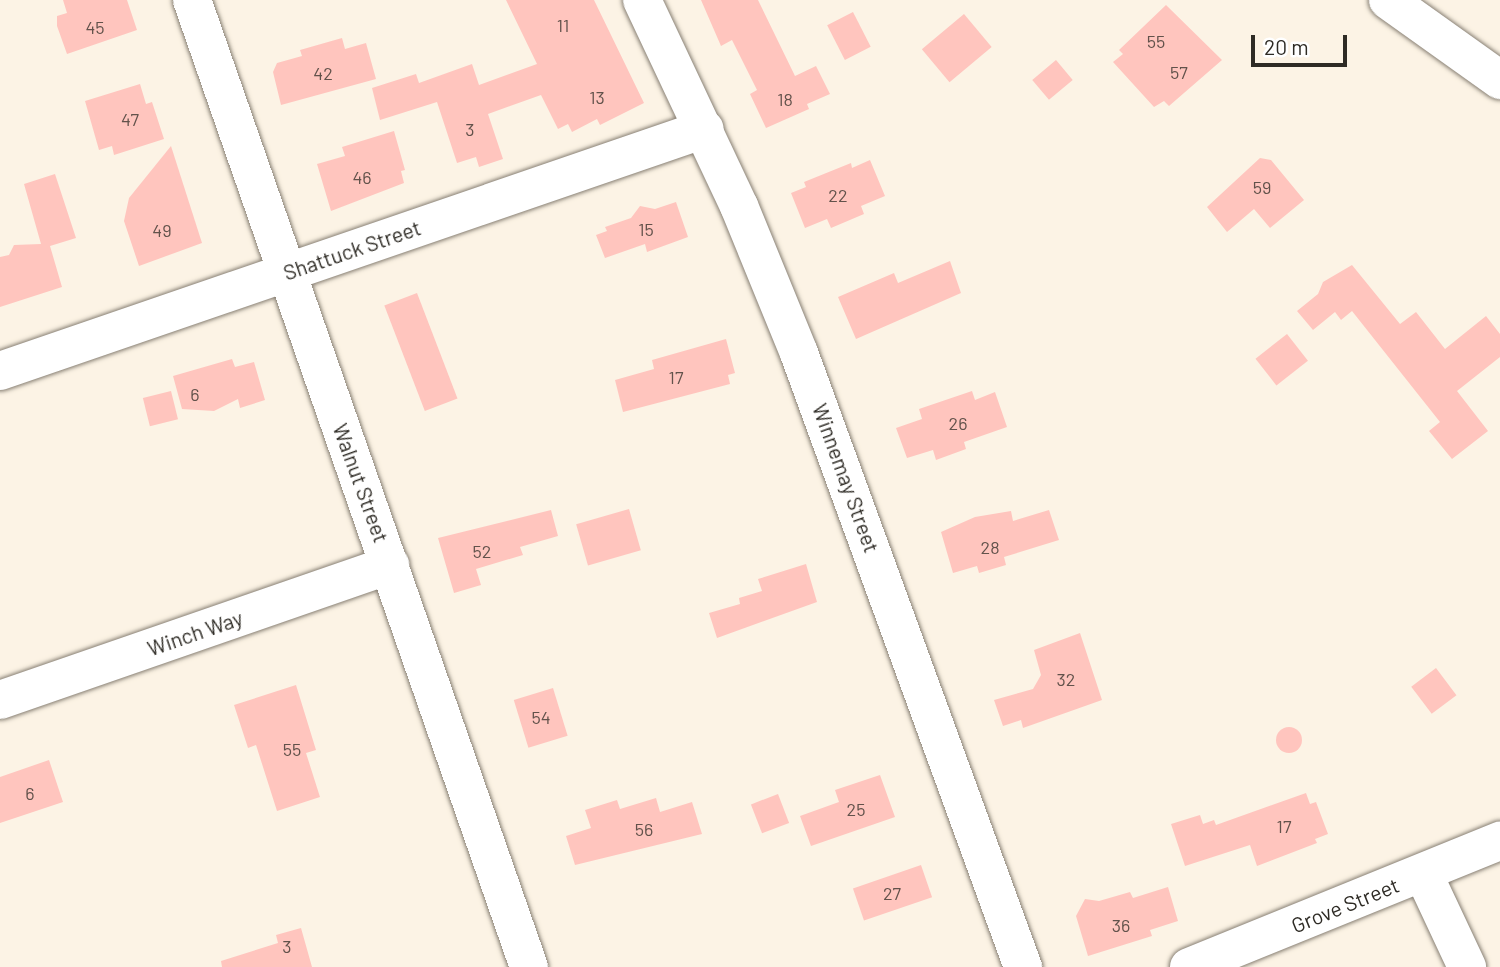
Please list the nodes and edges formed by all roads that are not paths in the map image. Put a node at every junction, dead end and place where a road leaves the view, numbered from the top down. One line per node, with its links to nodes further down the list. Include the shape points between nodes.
1 (192, 0): 6 (street, Walnut Street)
2 (642, 0): 5 (street, Winnemay Street)
3 (1388, 0): 4 (street)
4 (1500, 80)
5 (705, 129): 6 (street, Shattuck Street); 13 (street, Winnemay Street, via 831,435)
6 (286, 273): 7 (street, Shattuck Street); 8 (street, Walnut Street)
7 (0, 371)
8 (390, 565): 9 (street, Winch Way); 12 (street, Walnut Street)
9 (0, 700)
10 (1500, 841): 11 (street, Grove Street)
11 (1423, 873): 14 (street, Grove Street); 15 (street)
12 (529, 967)
13 (1023, 967)
14 (1189, 967)
15 (1467, 967)

